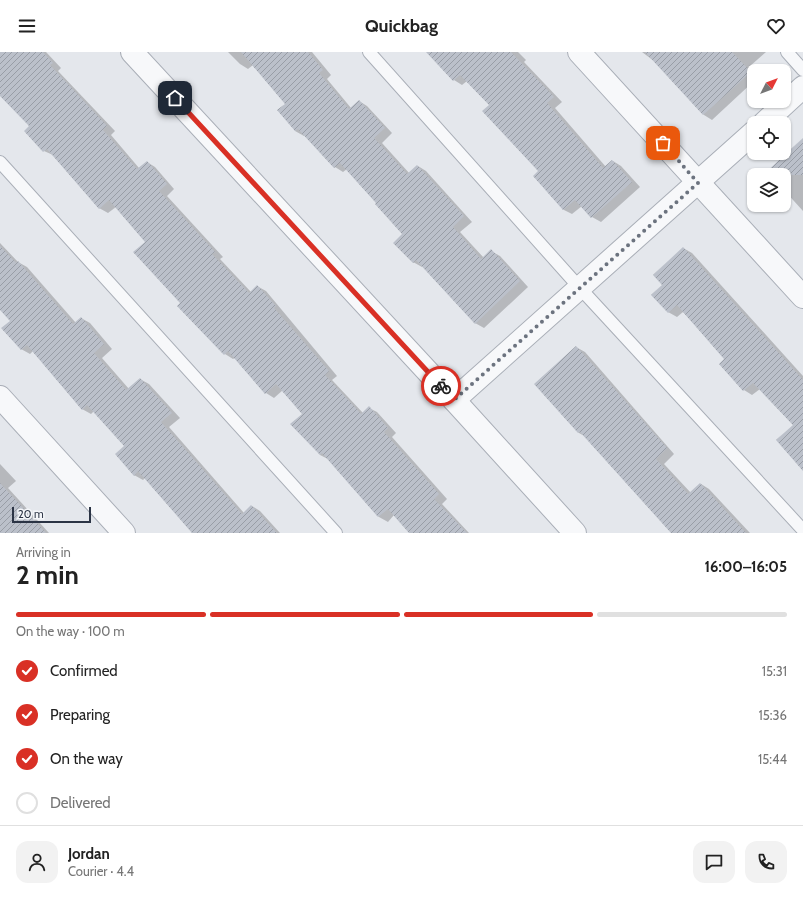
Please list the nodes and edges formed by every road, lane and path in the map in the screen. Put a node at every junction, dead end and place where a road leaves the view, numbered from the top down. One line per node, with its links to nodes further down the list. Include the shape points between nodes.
1 (132, 52): 14 (street)
2 (369, 52): 11 (lane)
3 (579, 52): 10 (street)
4 (787, 52): 5 (lane)
5 (803, 70)
6 (803, 87): 7 (street)
7 (772, 116)
8 (747, 138): 10 (street)
9 (0, 162): 17 (lane)
10 (698, 183): 11 (street); 12 (street)
11 (579, 287): 14 (street); 15 (lane)
12 (803, 297)
13 (0, 397): 16 (street)
14 (454, 400): 18 (street)
15 (803, 530)
16 (124, 533)
17 (336, 533)
18 (574, 533)

